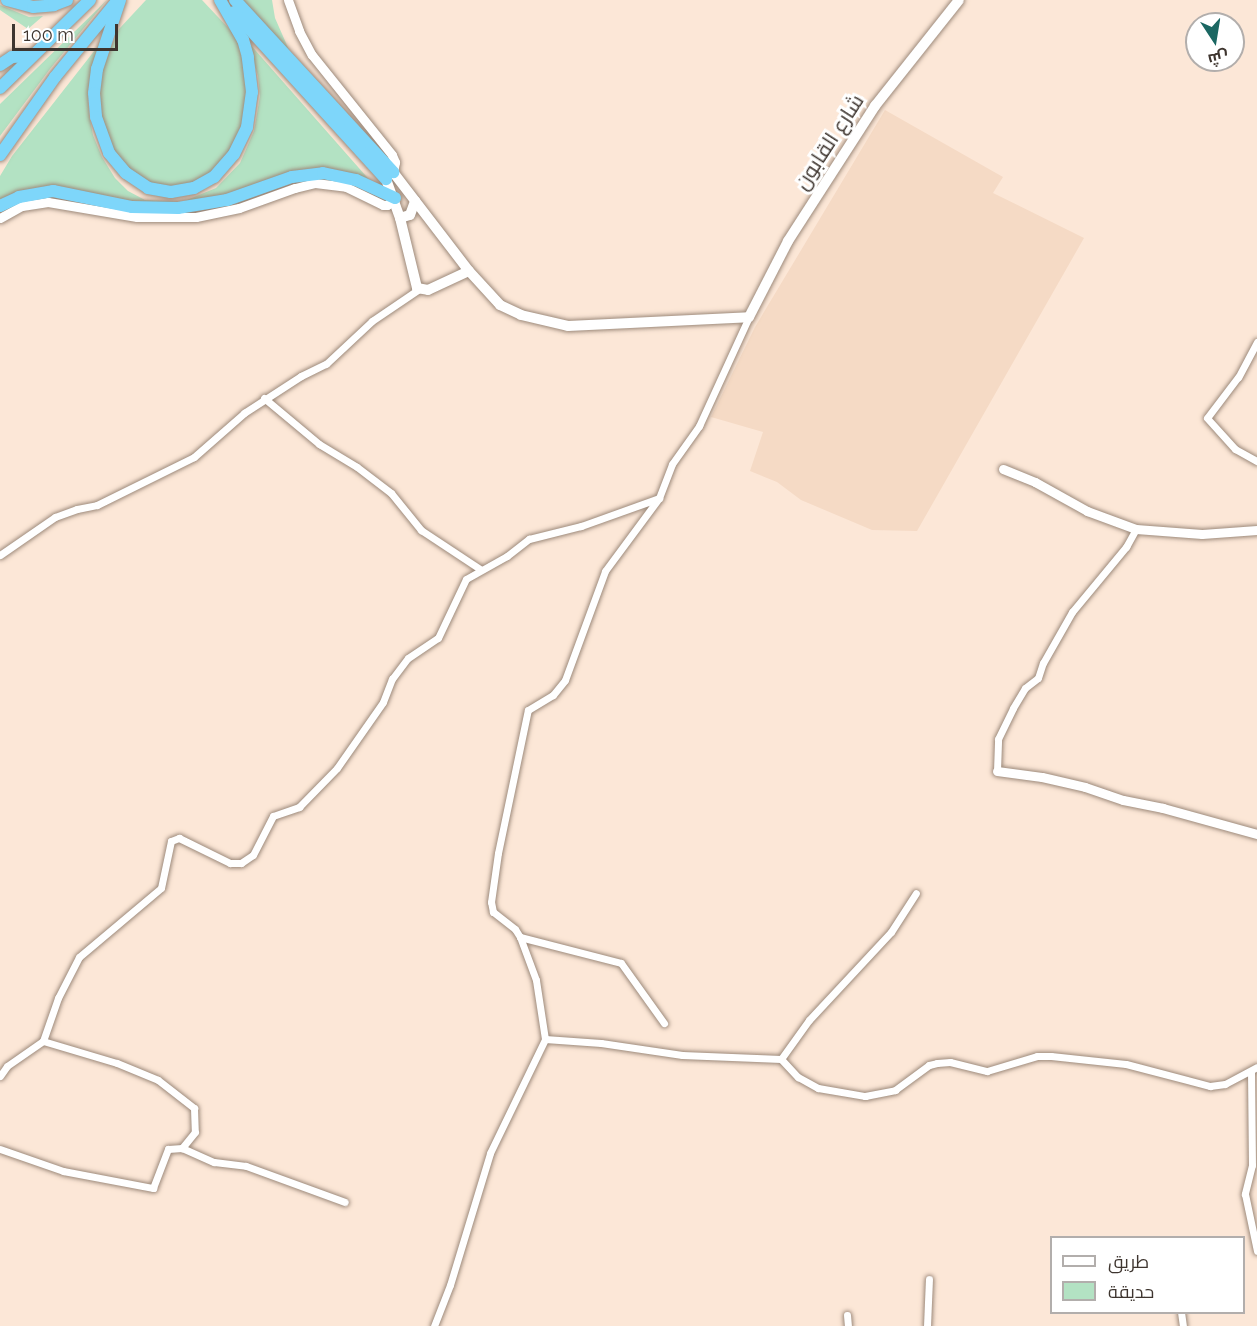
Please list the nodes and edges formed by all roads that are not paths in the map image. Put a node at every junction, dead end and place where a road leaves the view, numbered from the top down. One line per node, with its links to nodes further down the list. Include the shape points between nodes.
1 (7, 0): 2 (highway, via 33,7)
2 (67, 0)
3 (90, 0): 9 (highway)
4 (119, 0): 5 (highway, via 97,69 96,117 109,153 126,173 148,188 171,192 194,188 214,177 234,154 247,127 252,92 248,57); 12 (highway, via 55,77)
5 (221, 0): 13 (highway)
6 (235, 0): 13 (highway)
7 (288, 0): 13 (street, via 312,56 392,155 395,162)
8 (959, 0): 21 (main road, شارع القابون, via 874,106 788,241)
9 (32, 56): 10 (highway, via 12,57); 11 (highway)
10 (0, 65)
11 (0, 88)
12 (0, 155)
13 (389, 175): 14 (main road); 15 (main road)
14 (394, 198): 16 (highway, via 348,177 312,174 292,177 228,201 178,208 132,207 53,191 19,197); 17 (street, via 382,206 346,187 315,183 239,208 196,217 137,217 48,202 22,206); 18 (main road)
15 (415, 201): 18 (main road, via 410,215); 19 (main road)
16 (0, 206)
17 (0, 218)
18 (400, 218): 20 (main road, via 415,285)
19 (469, 271): 20 (main road); 21 (main road, via 500,305 521,315 568,326)
20 (420, 290): 23 (street, via 372,321 326,364)
21 (749, 317): 26 (street, via 699,426 672,464)
22 (1257, 342): 24 (street, via 1238,377 1207,418 1235,449)
23 (264, 398): 29 (street, via 194,457 97,505 55,517); 30 (street, via 319,444 391,493 421,530)
24 (1257, 461)
25 (1004, 469): 27 (street, via 1087,511)
26 (659, 498): 30 (street, via 581,526 529,539 507,556); 34 (street, via 605,571 565,680 553,695 528,710 491,902 493,912 515,929)
27 (1136, 529): 28 (street, via 1202,534); 31 (street, via 1126,547 1072,612 1038,678 1025,688 1013,708 998,739)
28 (1257, 530)
29 (0, 555)
30 (480, 569): 37 (street, via 466,579 438,638 408,658 392,679 383,702 338,768 299,807 273,816 253,855 241,863 230,863 179,838 171,841 161,888 78,957)
31 (997, 771): 32 (street, via 1085,787)
32 (1257, 834)
33 (916, 894): 38 (street, via 891,932 809,1020)
34 (520, 938): 35 (street, via 621,963); 36 (street, via 536,980)
35 (664, 1023)
36 (545, 1039): 38 (street, via 682,1055); 47 (street, via 490,1153)
37 (43, 1041): 40 (street, via 7,1066); 41 (street, via 158,1080 194,1108 195,1132)
38 (781, 1059): 39 (street, via 798,1077 818,1088 865,1095 895,1090 937,1062 987,1071 1036,1056 1126,1064 1210,1086 1225,1084)
39 (1254, 1069): 44 (street, via 1252,1165 1245,1194)
40 (0, 1076)
41 (182, 1148): 42 (street, via 168,1149 153,1188 63,1171); 43 (street, via 214,1162 246,1166)
42 (0, 1149)
43 (345, 1202)
44 (1257, 1251)
45 (929, 1279): 49 (street)
46 (847, 1315): 48 (street)
47 (434, 1326)
48 (848, 1326)
49 (927, 1326)

